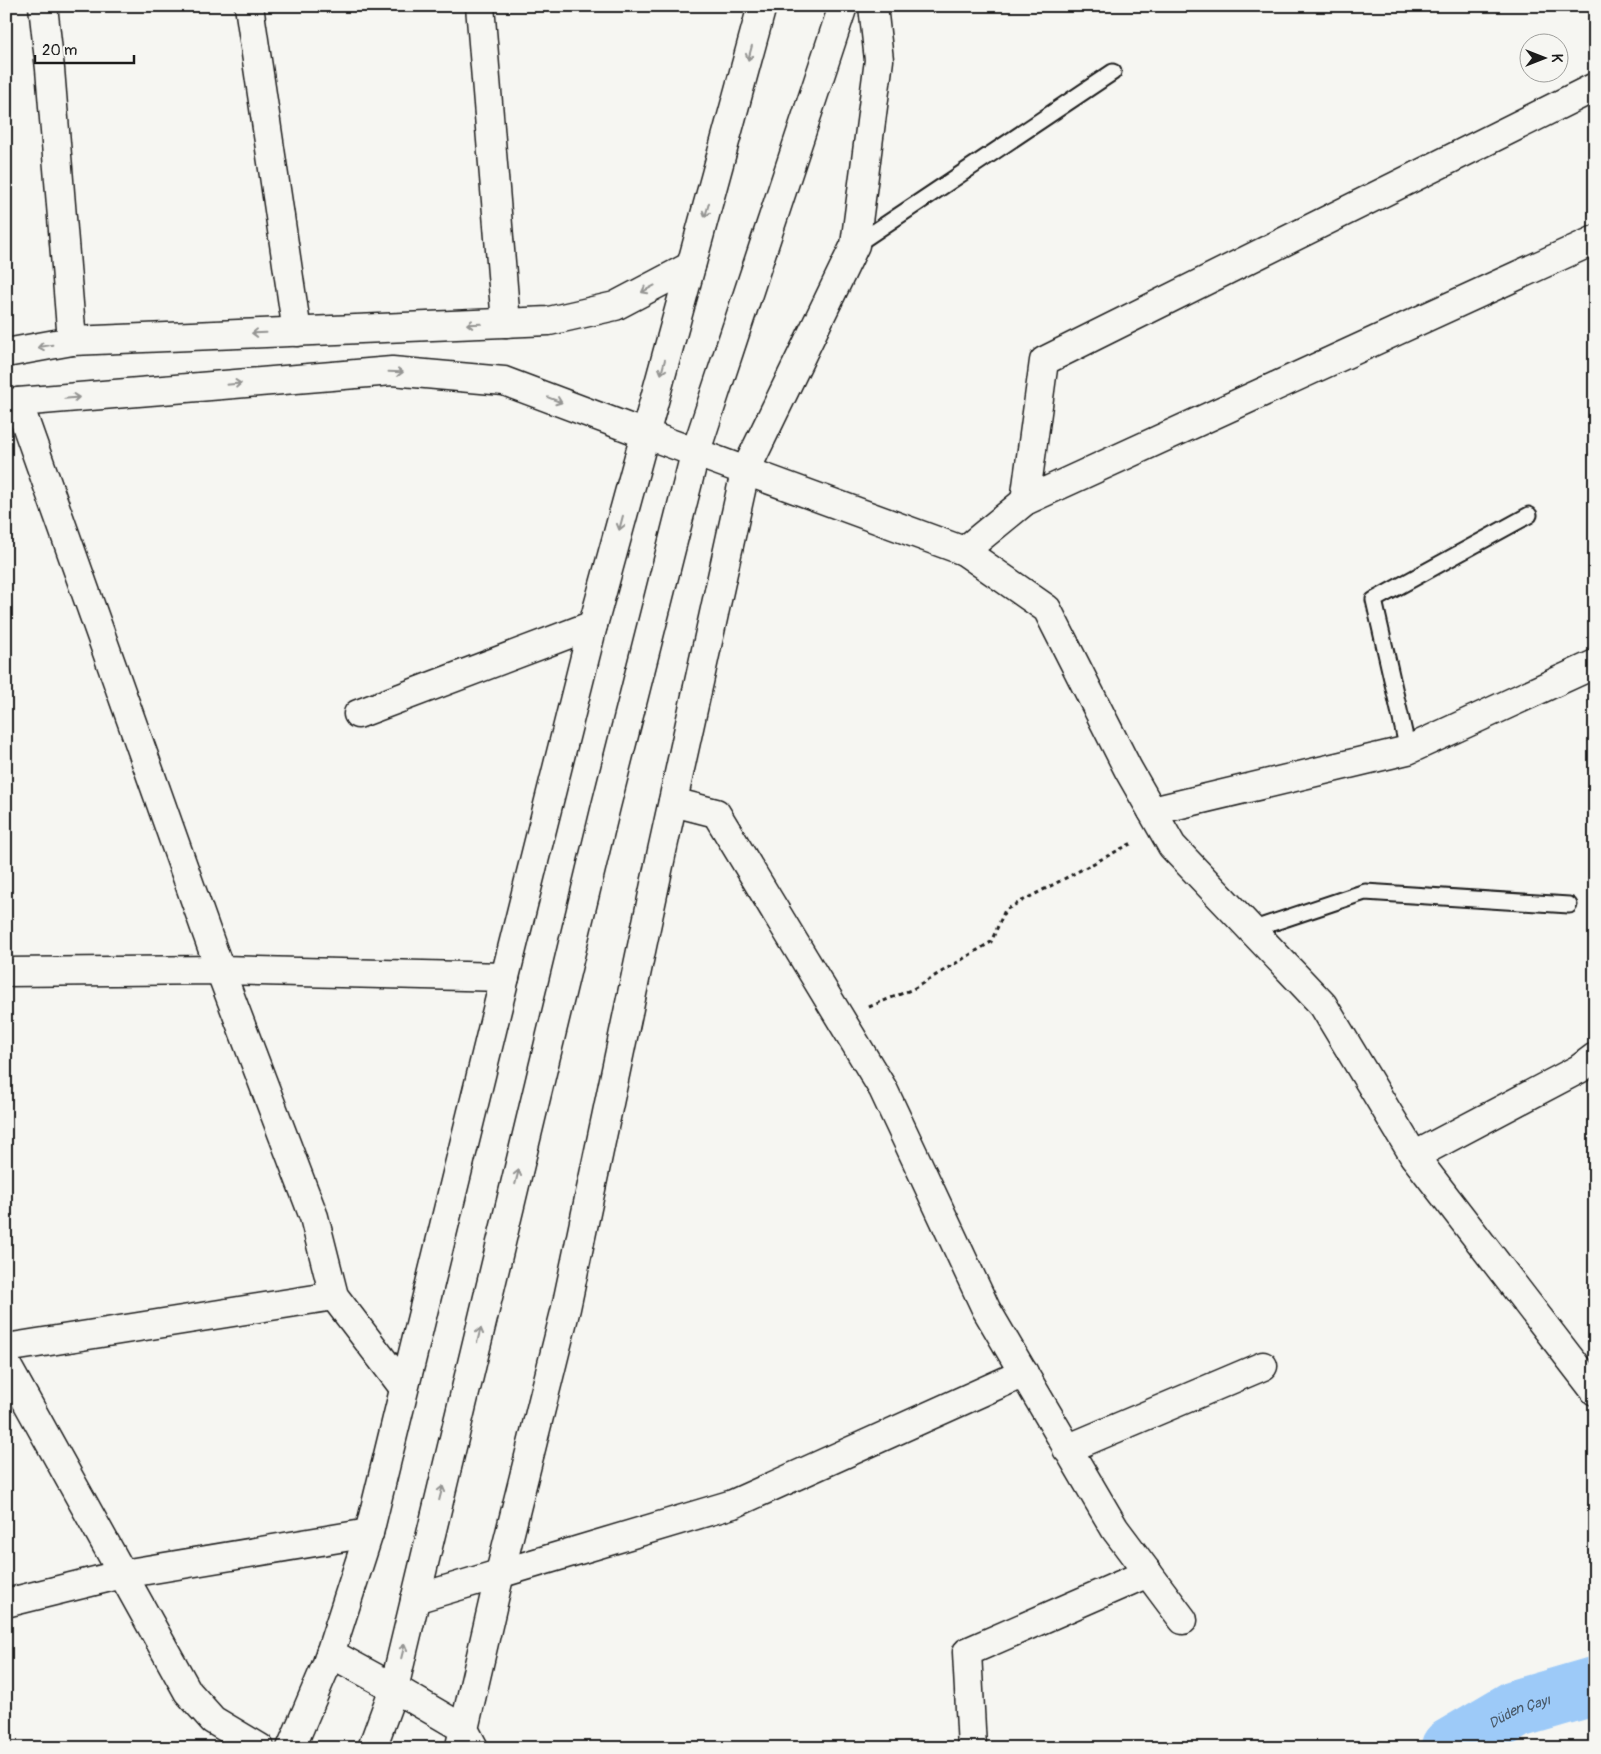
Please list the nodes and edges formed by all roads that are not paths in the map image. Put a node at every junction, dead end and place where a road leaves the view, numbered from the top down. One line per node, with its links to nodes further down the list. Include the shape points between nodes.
1 (42, 6): 14 (street)
2 (249, 6): 13 (street)
3 (480, 6): 12 (street)
4 (762, 6): 11 (street, one-way to 11)
5 (843, 6): 18 (street)
6 (873, 6): 10 (street, via 880,60)
7 (1114, 72): 10 (lane)
8 (1595, 87): 20 (street, via 1044,361)
9 (1595, 240): 20 (street)
10 (855, 246): 19 (street)
11 (691, 266): 12 (street, one-way to 12, via 615,306 549,321); 17 (street, one-way to 17)
12 (506, 323): 13 (street, one-way to 13)
13 (297, 332): 14 (street, one-way to 14)
14 (72, 341): 15 (street, one-way to 15)
15 (6, 353)
16 (12, 403): 17 (street, one-way to 17, via 392,371 504,380); 31 (street)
17 (645, 434): 18 (street); 23 (street, one-way to 23)
18 (695, 454): 19 (street); 48 (street, one-way to 18, via 606,806)
19 (745, 472): 22 (street); 27 (street)
20 (1025, 501): 22 (street)
21 (1529, 515): 26 (lane, via 1374,600)
22 (964, 551): 28 (street, via 1047,609)
23 (593, 625): 25 (street); 33 (street)
24 (1595, 664): 26 (street)
25 (358, 714)
26 (1408, 750): 28 (street)
27 (673, 802): 40 (street, via 716,813 883,1089 986,1309); 45 (street, via 566,1308)
28 (1156, 820): 30 (street, via 1172,846)
29 (1569, 905): 30 (lane, via 1365,892)
30 (1251, 930): 35 (street, via 1323,1005)
31 (220, 970): 32 (street); 33 (street); 36 (street, via 314,1217)
32 (6, 972)
33 (505, 977): 41 (street)
34 (1595, 1057): 35 (street, via 1579,1069)
35 (1414, 1156): 42 (street)
36 (334, 1296): 37 (street); 41 (street)
37 (6, 1348)
38 (6, 1364): 47 (street)
39 (1262, 1366): 43 (street)
40 (1024, 1373): 43 (street); 45 (street, via 733,1504)
41 (404, 1388): 44 (street)
42 (1595, 1391)
43 (1067, 1449): 46 (street, via 1114,1529)
44 (369, 1533): 47 (street); 51 (street)
45 (500, 1573): 48 (street); 53 (street)
46 (1148, 1573): 50 (street); 57 (street, via 967,1652)
47 (123, 1574): 49 (street); 54 (street, via 188,1692 213,1720)
48 (415, 1599): 52 (street, one-way to 48)
49 (6, 1603)
50 (1183, 1620)
51 (330, 1653): 52 (street); 55 (street)
52 (394, 1688): 53 (street); 56 (street)
53 (466, 1742)
54 (260, 1748)
55 (291, 1748)
56 (372, 1748)
57 (972, 1748)

